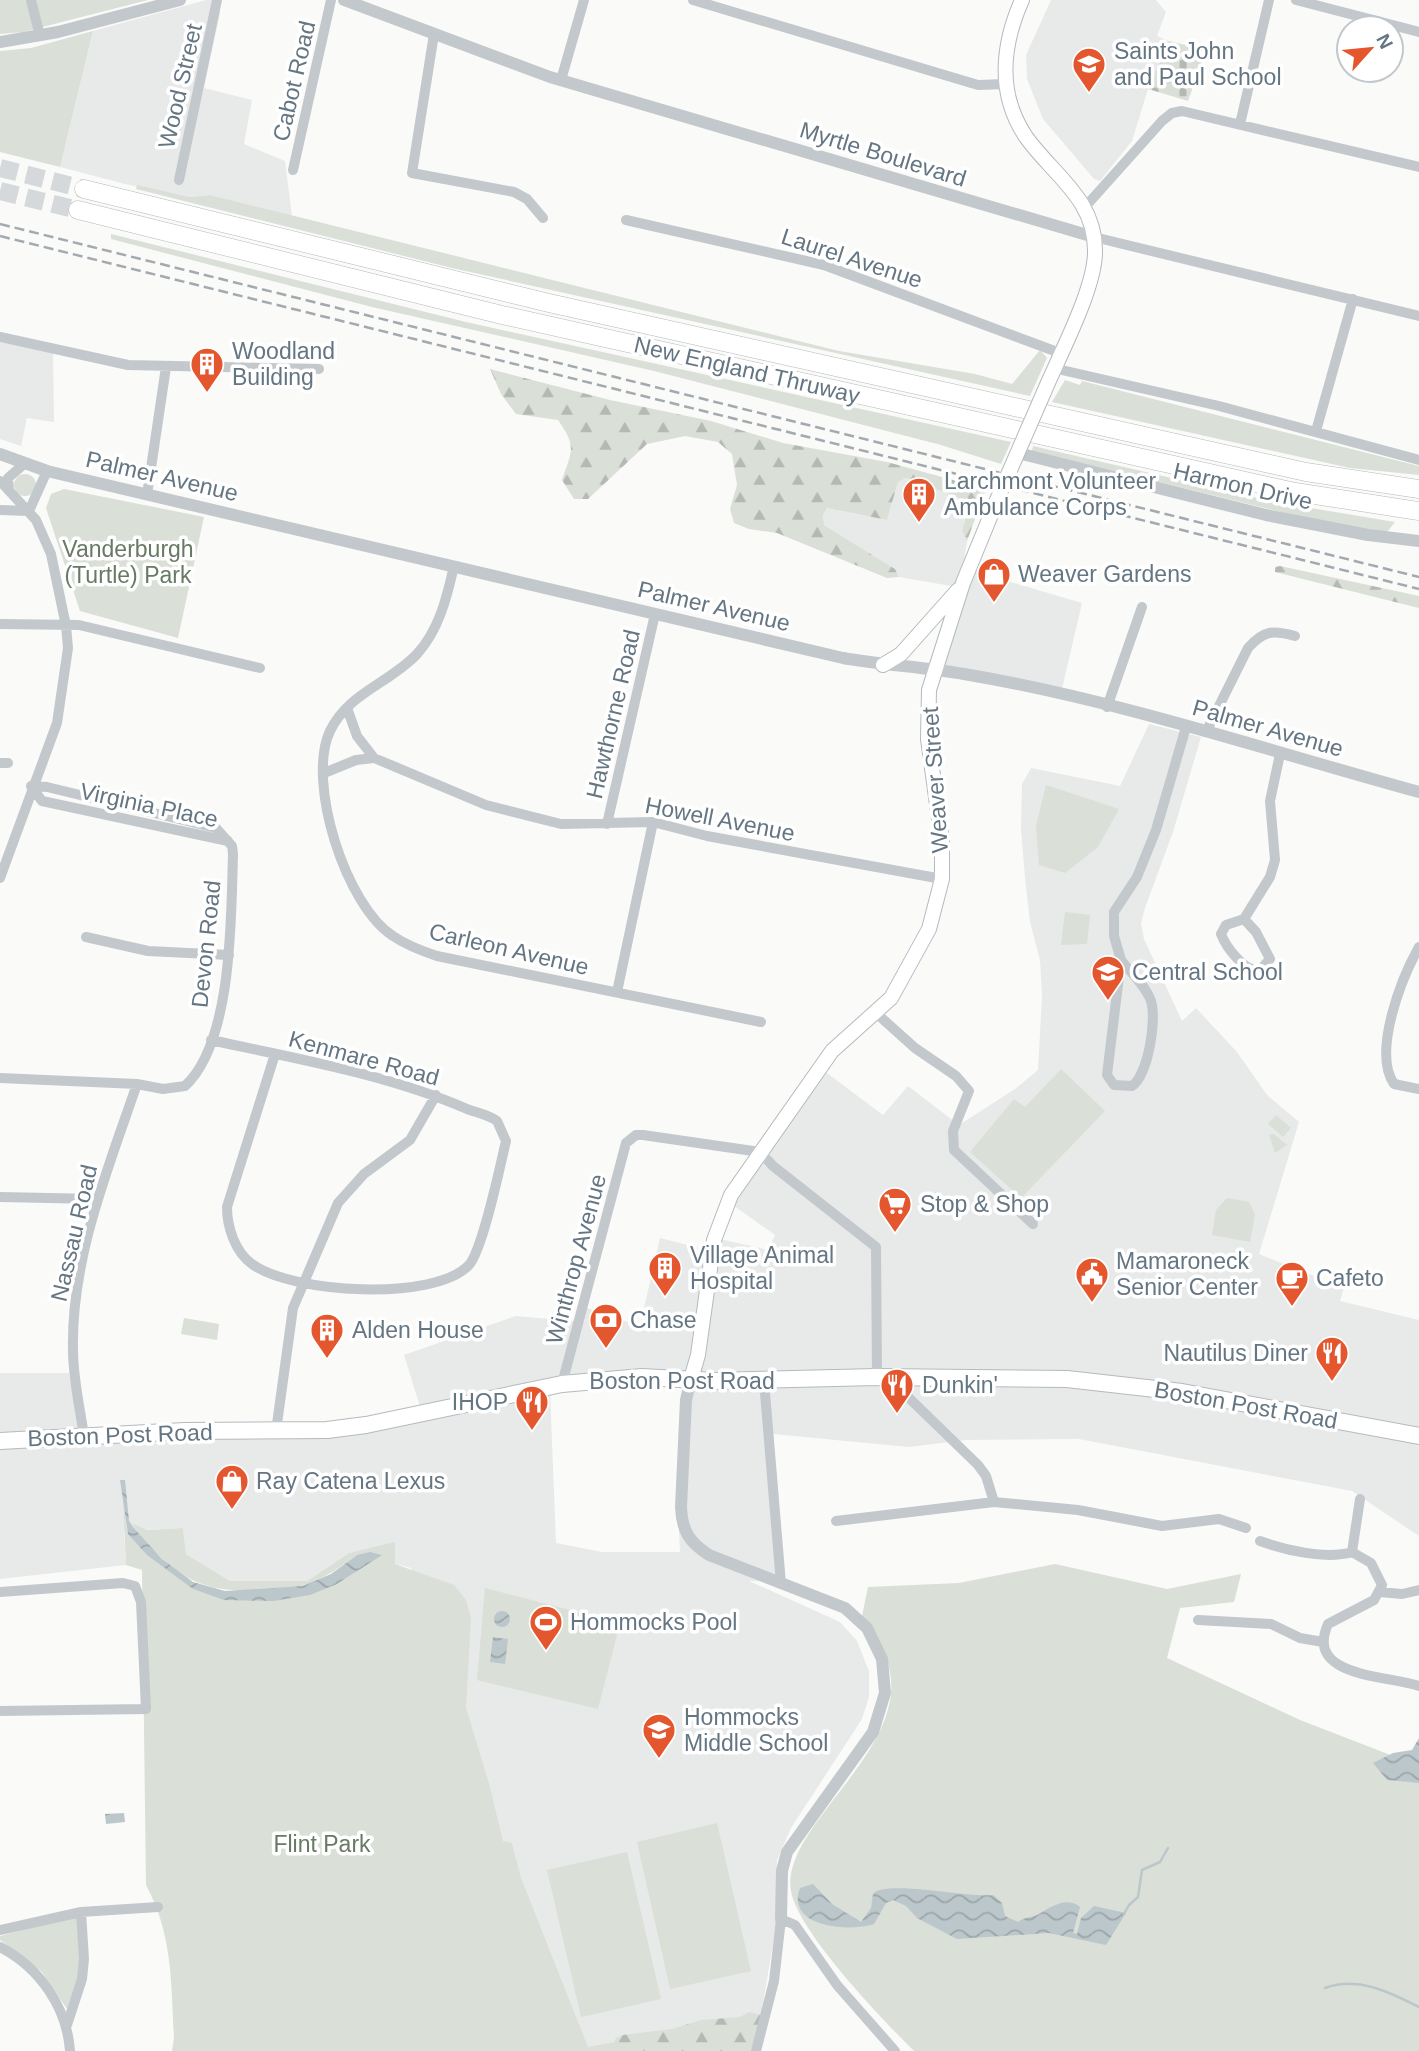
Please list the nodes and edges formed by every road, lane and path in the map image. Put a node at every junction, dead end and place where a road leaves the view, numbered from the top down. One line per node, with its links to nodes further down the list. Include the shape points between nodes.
1 (31, 0): 13 (street)
2 (177, 0): 13 (street)
3 (217, 0): 20 (street, Wood Street)
4 (331, 0): 19 (street, Cabot Road)
5 (344, 0): 12 (street, Myrtle Boulevard)
6 (584, 0): 15 (street)
7 (694, 0): 16 (street, via 978,85)
8 (1022, 0): 16 (main road, Weaver Street, via 1008,36)
9 (1269, 0): 17 (street)
10 (1296, 0): 11 (street)
11 (1419, 32)
12 (434, 34): 15 (street, Myrtle Boulevard); 24 (street, via 412,173 518,193)
13 (40, 36): 14 (street)
14 (0, 42)
15 (561, 80): 26 (street, Myrtle Boulevard)
16 (1005, 84): 22 (main road, Weaver Street, via 1026,136)
17 (1240, 124): 18 (street); 22 (street, via 1182,111 1172,113)
18 (1419, 167)
19 (293, 170)
20 (179, 180)
21 (84, 189): 41 (highway, New England Thruway, via 549,303 1306,472)
22 (1085, 207): 26 (main road, Weaver Street)
23 (78, 210): 46 (highway, New England Thruway, via 538,323 1296,492)
24 (543, 218)
25 (626, 219): 30 (street, Laurel Avenue, via 824,265)
26 (1094, 237): 27 (street, Myrtle Boulevard); 30 (main road, Weaver Street, via 1096,254 1088,284)
27 (1353, 299): 28 (street, Myrtle Boulevard); 34 (street)
28 (1419, 316)
29 (0, 337): 31 (street, via 109,361)
30 (1060, 353): 32 (main road, Weaver Street)
31 (166, 367): 33 (street); 43 (street)
32 (1054, 368): 34 (street); 36 (main road, Weaver Street, bridge)
33 (319, 369)
34 (1316, 431): 37 (street)
35 (0, 454): 38 (street, Palmer Avenue)
36 (1022, 454): 47 (street, Harmon Drive, via 1266,515); 49 (main road, Weaver Street, bridge, via 997,500)
37 (1419, 460)
38 (24, 464): 39 (street, Palmer Avenue); 42 (street, via 8,478)
39 (47, 471): 43 (street, Palmer Avenue); 45 (street)
40 (0, 481): 42 (street)
41 (1419, 489)
42 (10, 494): 45 (street)
43 (148, 495): 48 (street, Palmer Avenue)
44 (0, 510): 45 (street)
45 (29, 511): 53 (street, via 51,554)
46 (1419, 511)
47 (1419, 541)
48 (454, 566): 51 (street, Palmer Avenue); 59 (street, Carleon Avenue, via 439,619 426,644)
49 (963, 583): 55 (main road, via 901,654); 57 (main road, Weaver Street)
50 (1142, 607): 58 (street)
51 (656, 614): 55 (street, Palmer Avenue); 68 (street, Hawthorne Road)
52 (0, 624): 53 (street)
53 (66, 626): 56 (street, via 79,625); 65 (street, via 68,648 57,723)
54 (1295, 636): 61 (street, via 1277,631 1258,636)
55 (883, 665): 57 (street, Palmer Avenue)
56 (260, 668)
57 (935, 671): 58 (street, Palmer Avenue); 71 (main road, Weaver Street, via 929,690 928,740 939,813)
58 (1107, 706): 60 (street, Palmer Avenue)
59 (347, 708): 63 (street, via 357,736); 64 (street, Carleon Avenue, via 329,732)
60 (1186, 727): 61 (street, Palmer Avenue); 76 (street, via 1156,830 1137,877 1114,912)
61 (1206, 732): 62 (street, Palmer Avenue)
62 (1280, 754): 66 (street, Palmer Avenue); 72 (street, via 1270,801 1275,860)
63 (374, 758): 64 (street); 68 (street, Howell Avenue, via 486,805 561,824)
64 (324, 773): 77 (street, Carleon Avenue, via 340,861 373,916 391,936 437,956)
65 (31, 786): 69 (street, Virginia Place, via 216,828); 70 (street)
66 (1419, 792)
67 (653, 822): 68 (street, Howell Avenue); 71 (street, Howell Avenue); 77 (street)
68 (607, 824)
69 (228, 841): 75 (street, Devon Road, via 233,854)
70 (0, 877)
71 (942, 879): 78 (main road, Weaver Street, via 919,953)
72 (1244, 919): 72 (street, via 1226,925 1221,933 1248,968 1260,970 1270,959 1268,950)
73 (86, 937): 75 (street, via 148,951)
74 (1419, 947): 84 (street, via 1395,1004 1388,1063 1394,1084)
75 (229, 955): 80 (street, Devon Road)
76 (1121, 960): 76 (street, via 1107,1074 1114,1085 1123,1087 1140,1080 1144,1073 1152,1014 1146,991)
77 (617, 992): 79 (street, Carleon Avenue)
78 (876, 1013): 86 (main road, Weaver Street, via 832,1051); 89 (street, via 969,1091 953,1131 954,1150)
79 (761, 1022)
80 (211, 1040): 81 (street, Kenmare Road); 83 (street, Devon Road, via 185,1086 163,1089)
81 (275, 1054): 85 (street, Kenmare Road); 90 (street, via 227,1207 227,1223 251,1263)
82 (0, 1078): 83 (street)
83 (137, 1084): 88 (street, Nassau Road)
84 (1419, 1089)
85 (436, 1095): 90 (street, via 410,1140 344,1193); 90 (street, Kenmare Road, via 489,1116 501,1126 506,1141 470,1263 447,1279 402,1289 357,1290)
86 (760, 1152): 91 (street, via 876,1247); 93 (main road, Weaver Street, via 731,1195 714,1240); 95 (street, Winthrop Avenue, via 643,1135 626,1143)
87 (0, 1197): 88 (street)
88 (97, 1199): 97 (street, Nassau Road, via 74,1326 74,1362)
89 (1033, 1224)
90 (302, 1282): 96 (street, via 293,1308)
91 (877, 1377): 92 (main road, Boston Post Road); 94 (main road, Boston Post Road)
92 (895, 1377): 98 (main road, Boston Post Road, via 1036,1378 1148,1387); 101 (street, via 909,1398 978,1465)
93 (691, 1379): 94 (main road, Boston Post Road); 95 (main road, Boston Post Road, via 596,1378); 106 (street, via 681,1507 686,1534 691,1544 709,1555)
94 (764, 1381): 106 (street)
95 (562, 1384): 96 (main road, Boston Post Road, via 366,1425)
96 (276, 1431): 97 (main road, Boston Post Road)
97 (85, 1436): 99 (main road, Boston Post Road)
98 (1419, 1436)
99 (0, 1441)
100 (1360, 1499): 105 (street)
101 (994, 1502): 102 (street); 103 (street, via 1078,1510 1162,1527 1219,1519)
102 (836, 1521)
103 (1246, 1528)
104 (1260, 1541): 105 (street, via 1295,1550)
105 (1352, 1552): 108 (street, via 1377,1570)
106 (781, 1584): 116 (street, via 845,1608 857,1618 876,1644 885,1677 873,1732 787,1852)
107 (1419, 1590): 108 (street, via 1402,1594)
108 (1380, 1591): 111 (street, via 1374,1600 1328,1625)
109 (0, 1592): 113 (street, via 123,1583 135,1586 141,1602 146,1709)
110 (1198, 1620): 111 (street, via 1271,1624 1300,1638)
111 (1324, 1642): 112 (street, via 1337,1667)
112 (1419, 1686)
113 (0, 1711)
114 (158, 1907): 115 (street)
115 (81, 1912): 117 (street); 119 (street, via 82,1979)
116 (781, 1919): 121 (street, via 774,1981); 122 (street, via 795,1925 837,1985)
117 (0, 1930)
118 (0, 1947): 119 (street, via 29,1966 53,1996)
119 (67, 2025): 120 (street)
120 (70, 2051)
121 (756, 2051)
122 (895, 2051)

